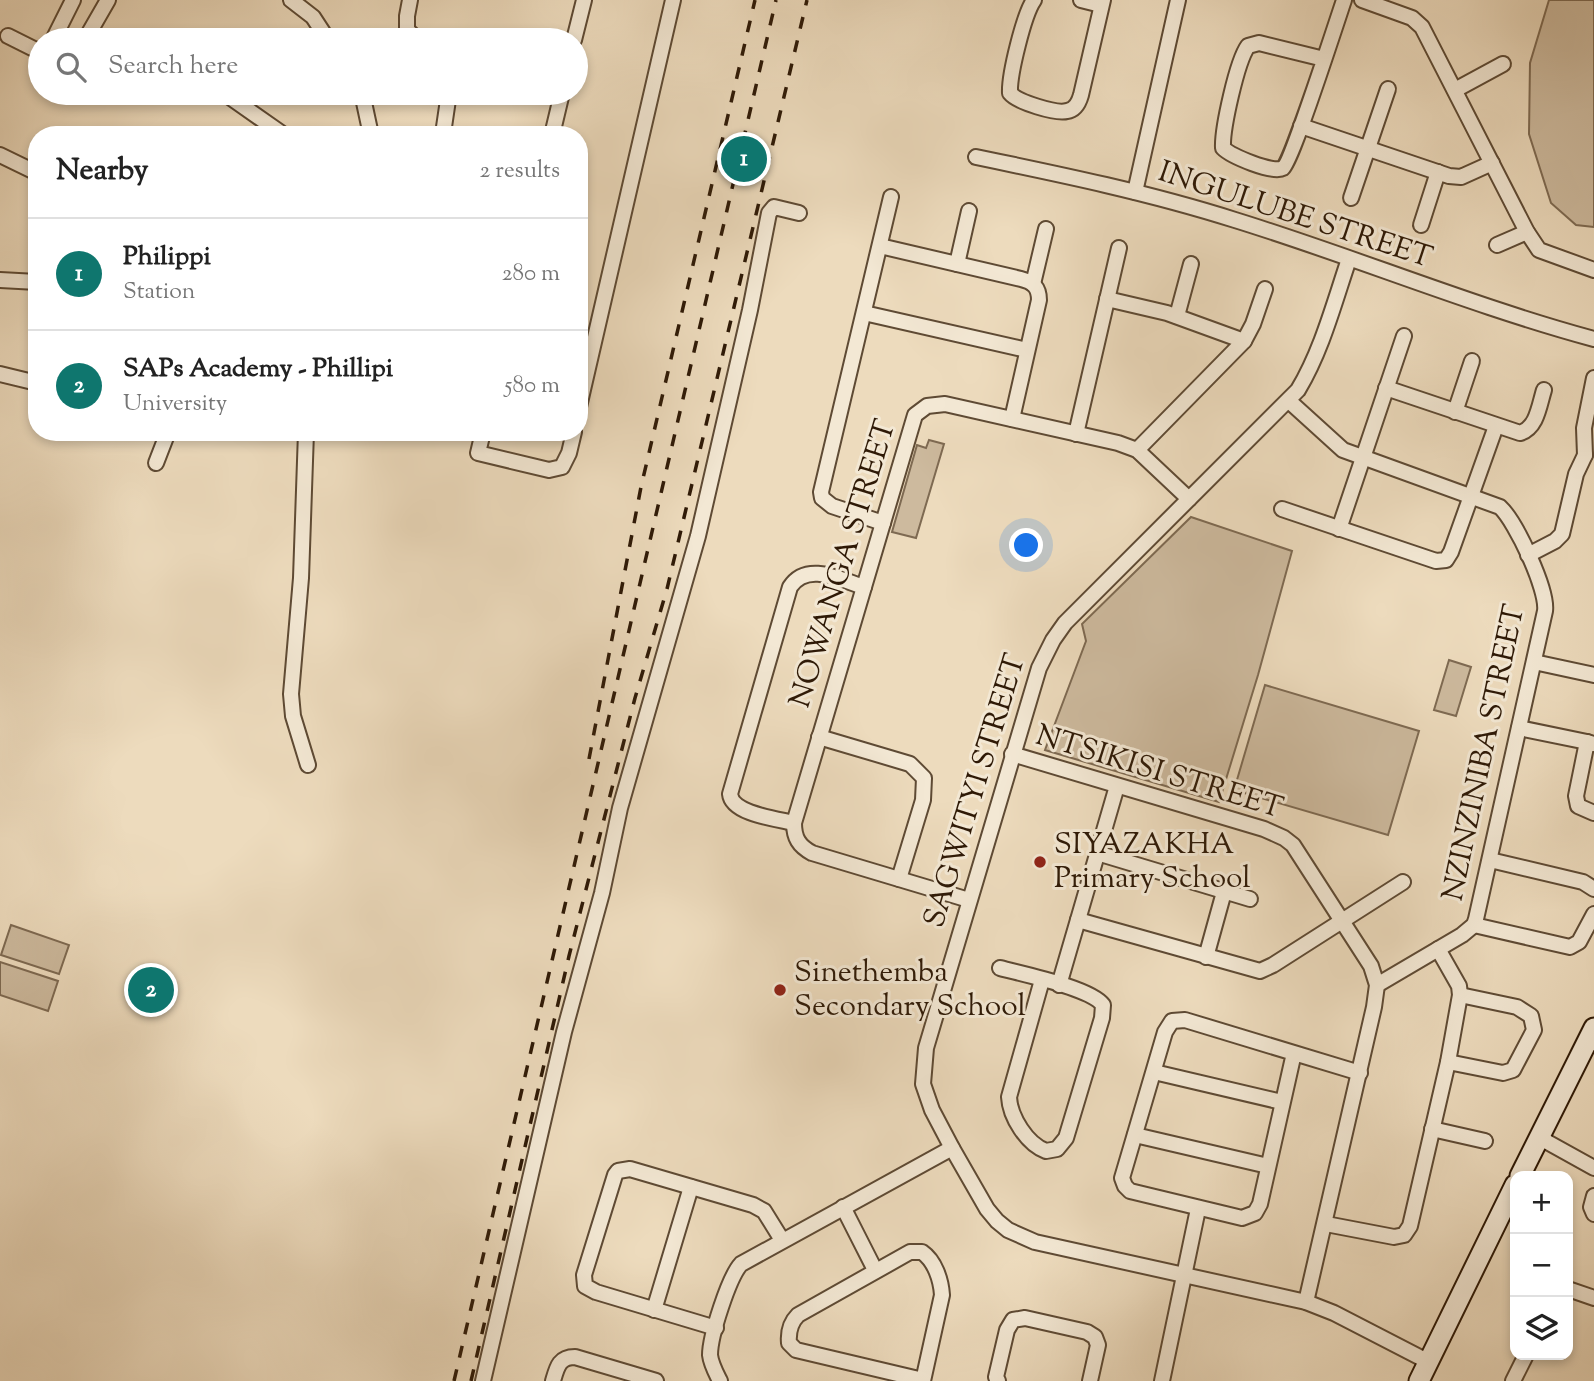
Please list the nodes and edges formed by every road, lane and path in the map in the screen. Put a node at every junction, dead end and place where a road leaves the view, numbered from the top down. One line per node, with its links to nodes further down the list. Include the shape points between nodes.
1 (73, 0): 13 (street)
2 (108, 0): 14 (street)
3 (291, 0): 15 (street)
4 (410, 0): 16 (street)
5 (583, 0): 17 (street)
6 (673, 0): 66 (street)
7 (1034, 0): 12 (street, via 1027,11 1010,93 1019,101 1066,112 1081,95)
8 (1081, 0): 12 (street)
9 (1178, 0): 39 (street)
10 (1345, 0): 20 (street)
11 (1362, 0): 23 (street, via 1412,18 1422,27)
12 (1102, 2)
13 (59, 28)
14 (92, 28)
15 (320, 28)
16 (407, 28)
17 (577, 28)
18 (8, 36): 19 (street)
19 (28, 46)
20 (1324, 59): 32 (street); 32 (street, via 1259,43 1248,46 1240,63 1223,148 1279,170 1288,162)
21 (1503, 64): 23 (street)
22 (1388, 89): 33 (street)
23 (1455, 90): 36 (street)
24 (241, 105): 28 (street)
25 (365, 105): 29 (street)
26 (447, 105): 30 (street)
27 (559, 105): 31 (street)
28 (271, 126)
29 (369, 126)
30 (444, 126)
31 (554, 126)
32 (1301, 126): 33 (street)
33 (1367, 148): 38 (street); 41 (street)
34 (0, 155): 37 (street)
35 (976, 156): 39 (street, INGULUBE STREET)
36 (1492, 163): 38 (street, via 1461,177); 46 (street)
37 (28, 169)
38 (1438, 172): 44 (street)
39 (1135, 192): 50 (street, INGULUBE STREET)
40 (891, 197): 47 (street)
41 (1351, 198)
42 (969, 211): 51 (street)
43 (799, 213): 153 (street, via 774,207 769,213 698,536 620,808)
44 (1421, 225)
45 (1046, 229): 56 (street)
46 (1527, 232): 48 (street); 53 (street, via 1539,250)
47 (880, 246): 51 (street); 59 (street)
48 (1497, 246)
49 (1119, 248): 58 (street)
50 (1349, 259): 62 (street, INGULUBE STREET); 72 (street, SAGWITYI STREET, via 1309,373)
51 (957, 264): 56 (street)
52 (1191, 264): 60 (street)
53 (1594, 270)
54 (0, 280): 55 (street)
55 (28, 282)
56 (1033, 284): 64 (street, via 1040,300)
57 (1265, 289): 63 (street)
58 (1107, 299): 60 (street); 76 (street)
59 (864, 313): 64 (street); 88 (street, via 821,492 832,506)
60 (1177, 316): 63 (street)
61 (1404, 336): 70 (street)
62 (1594, 339)
63 (1244, 341): 81 (street)
64 (1027, 350): 74 (street)
65 (1472, 361): 73 (street)
66 (588, 368)
67 (0, 374): 69 (street)
68 (1594, 379): 82 (street, via 1584,428)
69 (28, 381)
70 (1386, 388): 73 (street); 83 (street)
71 (1544, 390): 75 (street, via 1529,429 1520,433)
72 (1289, 401): 83 (street, NZINZINIBA STREET, via 1335,445); 86 (street, SAGWITYI STREET)
73 (1455, 412): 75 (street)
74 (1012, 419): 76 (street, NOWANGA STREET); 88 (street, NOWANGA STREET, via 945,404 921,409 912,424)
75 (1496, 426): 85 (street)
76 (1076, 434): 81 (street, NOWANGA STREET)
77 (165, 441): 84 (street)
78 (306, 441): 98 (street, via 292,706)
79 (481, 441): 80 (street, via 478,453 549,470 566,462)
80 (572, 441)
81 (1137, 450): 86 (street, NOWANGA STREET)
82 (1589, 454): 90 (street, via 1576,474 1562,534)
83 (1362, 458): 85 (street, NZINZINIBA STREET); 89 (street)
84 (156, 463)
85 (1471, 495): 89 (street, via 1446,560 1436,561); 90 (street, NZINZINIBA STREET, via 1505,512)
86 (1189, 499): 97 (street, SAGWITYI STREET, via 1053,640 1039,668)
87 (1282, 509): 89 (street)
88 (883, 523): 91 (street, NOWANGA STREET)
89 (1339, 529)
90 (1528, 555): 92 (street, NZINZINIBA STREET, via 1546,604)
91 (864, 587): 95 (street, NOWANGA STREET); 101 (street, via 817,573 801,576 790,587 730,794 739,808)
92 (1534, 662): 93 (street); 94 (street, NZINZINIBA STREET)
93 (1594, 675)
94 (1519, 728): 96 (street); 103 (street, NZINZINIBA STREET)
95 (820, 737): 101 (street, NOWANGA STREET); 104 (street, via 910,764 924,778 923,800)
96 (1591, 743): 100 (street, via 1576,796 1578,806)
97 (1012, 754): 99 (street, NTSIKISI STREET); 109 (street, SAGWITYI STREET)
98 (308, 765)
99 (1117, 786): 102 (street); 112 (street, NTSIKISI STREET, via 1284,838 1300,855)
100 (1594, 813)
101 (794, 823): 104 (street, via 796,840 803,848)
102 (1097, 853): 107 (street); 111 (street)
103 (1490, 860): 106 (street, via 1583,882); 113 (street, NZINZINIBA STREET)
104 (899, 880): 109 (street)
105 (1404, 882): 112 (street)
106 (1594, 889)
107 (1224, 892): 108 (street); 115 (street)
108 (1250, 899)
109 (969, 900): 131 (street, SAGWITYI STREET, via 922,1072 927,1097)
110 (1594, 914): 113 (street, via 1579,942 1570,947)
111 (1078, 920): 115 (street); 118 (street)
112 (1342, 922): 115 (street, via 1265,969); 119 (street, NTSIKISI STREET, via 1371,966)
113 (1474, 925): 114 (street)
114 (1438, 949): 119 (street); 120 (street)
115 (1206, 957)
116 (1000, 968): 117 (street)
117 (1042, 980): 118 (street); 118 (street, via 1009,1097 1026,1136 1046,1151 1057,1149 1066,1138 1104,1011 1094,995)
118 (1059, 985)
119 (1377, 985): 125 (street)
120 (1460, 995): 123 (street); 123 (street, via 1517,1007 1531,1016 1534,1030 1513,1070 1503,1073)
121 (1594, 1028): 129 (street)
122 (1294, 1053): 124 (street, via 1177,1019 1168,1025); 125 (street); 126 (street)
123 (1448, 1062): 127 (street)
124 (1154, 1072): 126 (street); 128 (street)
125 (1360, 1073): 141 (street)
126 (1282, 1102): 132 (street)
127 (1432, 1129): 130 (street); 141 (street, via 1410,1226 1404,1235 1387,1237)
128 (1135, 1135): 132 (street); 139 (street, via 1122,1178 1125,1186)
129 (1540, 1138): 133 (street); 134 (street)
130 (1485, 1141)
131 (952, 1148): 138 (street); 144 (street, SAGWITYI STREET, via 987,1209 1008,1230 1035,1242)
132 (1268, 1166): 139 (street, via 1260,1204 1251,1216)
133 (1594, 1168)
134 (1523, 1171)
135 (691, 1187): 142 (street, via 758,1208); 148 (street); 148 (street, via 630,1169 618,1171 612,1181 584,1275 585,1286)
136 (1510, 1195): 151 (street)
137 (1594, 1196): 140 (street)
138 (843, 1207): 142 (street); 143 (street)
139 (1198, 1209): 144 (street)
140 (1594, 1213)
141 (1326, 1224): 147 (street)
142 (782, 1240): 149 (street, via 735,1270)
143 (876, 1270): 156 (street, via 914,1251 926,1255 940,1281 942,1295); 156 (street, via 798,1315 790,1328 789,1343 803,1353)
144 (1184, 1275): 147 (street, SAGWITYI STREET); 159 (street)
145 (1573, 1291): 146 (street)
146 (1594, 1298)
147 (1306, 1302): 151 (street, SAGWITYI STREET)
148 (654, 1310): 149 (street)
149 (716, 1328): 152 (street, via 710,1355)
150 (1524, 1360): 161 (street)
151 (1429, 1362): 160 (street)
152 (716, 1380)
153 (483, 1381)
154 (553, 1381): 155 (street, via 560,1362 575,1357)
155 (656, 1381)
156 (923, 1381)
157 (998, 1381): 158 (street, via 1007,1330 1013,1320 1024,1318 1095,1337 1098,1345)
158 (1090, 1381)
159 (1162, 1381)
160 (1419, 1381)
161 (1513, 1381)

